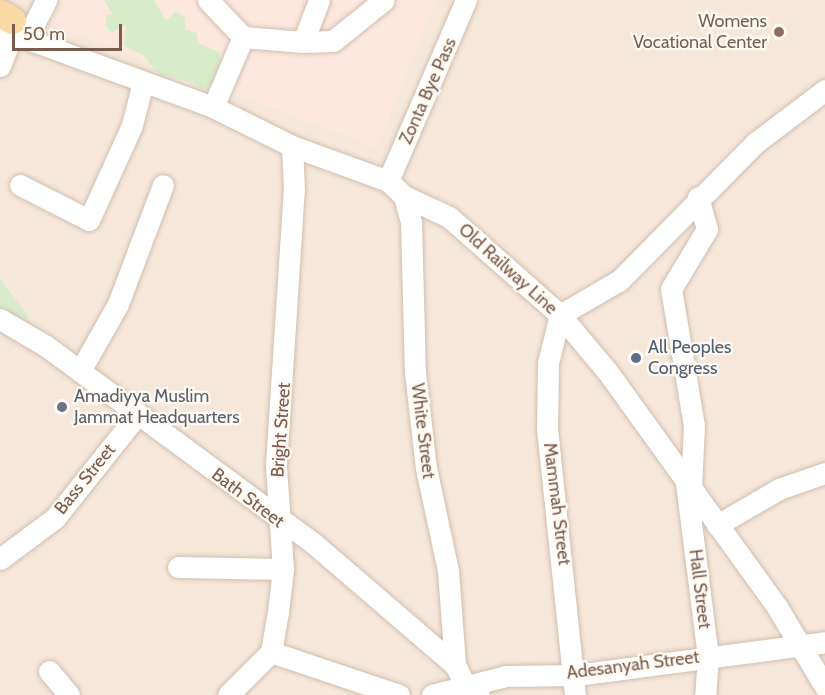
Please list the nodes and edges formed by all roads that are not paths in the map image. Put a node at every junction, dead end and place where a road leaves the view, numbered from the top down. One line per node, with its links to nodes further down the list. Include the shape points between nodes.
1 (46, 0): 6 (street)
2 (208, 0): 7 (street)
3 (319, 0): 8 (street)
4 (384, 0): 8 (street, via 333,41)
5 (466, 0): 14 (street, Zonta Bye Pass)
6 (13, 27): 9 (street); 10 (street, Old Railway Line)
7 (243, 37): 8 (street); 12 (street)
8 (303, 42)
9 (0, 66)
10 (143, 82): 12 (street, Old Railway Line); 15 (street, via 132,125 89,220)
11 (825, 90): 18 (street)
12 (213, 107): 13 (street, Old Railway Line)
13 (292, 146): 14 (street, Old Railway Line); 25 (street, Bright Street, via 293,212 276,465)
14 (388, 181): 17 (street, Old Railway Line)
15 (20, 185)
16 (163, 185): 21 (street, via 118,304)
17 (404, 196): 19 (street, Old Railway Line, via 449,217); 34 (street, White Street, via 411,222 415,372 426,468 448,571)
18 (698, 197): 19 (street, via 621,279); 24 (street, Hall Street, via 707,229 671,289 694,426)
19 (560, 315): 24 (street, Old Railway Line); 36 (street, Mammah Street, via 548,363 548,430)
20 (0, 319): 21 (street, Bath Street)
21 (80, 371): 22 (street, Bath Street)
22 (137, 416): 25 (street, Bath Street); 27 (street, Bass Street, via 55,518)
23 (825, 473): 26 (street, via 779,489)
24 (689, 486): 26 (street, Old Railway Line); 33 (street, Hall Street)
25 (279, 522): 29 (street, Bright Street); 34 (street, Bath Street, via 312,542)
26 (717, 525): 31 (street, Old Railway Line)
27 (0, 559)
28 (178, 567): 29 (street)
29 (283, 569): 32 (street, Bright Street)
30 (825, 642): 31 (street)
31 (801, 645): 33 (street, Adesanyah Street); 37 (street, Old Railway Line)
32 (271, 652): 40 (street); 41 (street)
33 (708, 656): 36 (street, Adesanyah Street); 43 (street, Hall Street)
34 (455, 665): 38 (street, Bath Street)
35 (50, 671): 39 (street)
36 (575, 685): 38 (street, Adesanyah Street, via 506,676)
37 (825, 687)
38 (473, 691): 42 (street, Adesanyah Street)
39 (69, 695)
40 (228, 695)
41 (399, 695)
42 (432, 695)
43 (705, 695)

